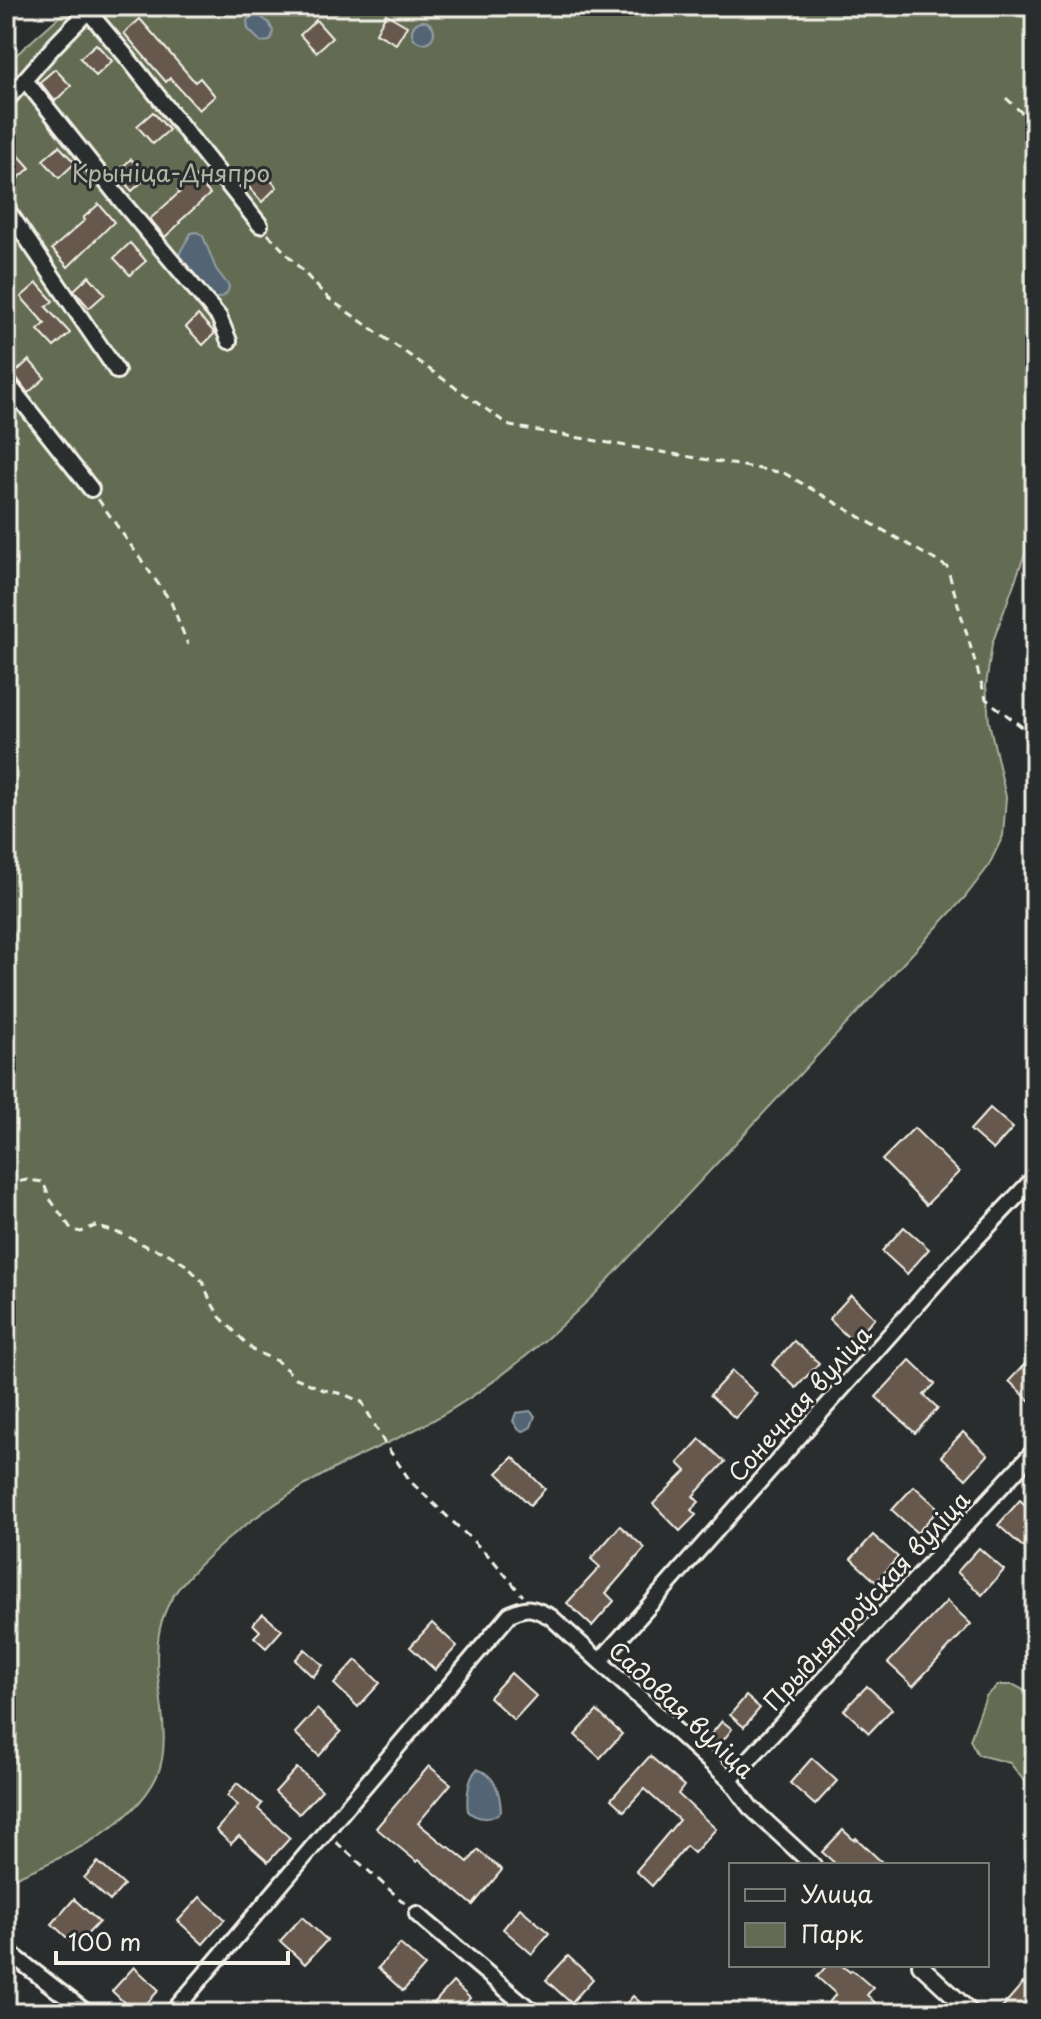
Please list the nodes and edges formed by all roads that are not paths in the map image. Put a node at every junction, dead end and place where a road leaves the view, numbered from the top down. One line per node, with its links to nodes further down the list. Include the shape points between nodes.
1 (90, 8): 2 (street); 5 (street)
2 (25, 80): 3 (street); 6 (street, via 219,317)
3 (6, 101)
4 (6, 208): 7 (street)
5 (260, 225)
6 (229, 341)
7 (117, 371)
8 (6, 381): 9 (street)
9 (91, 489)
10 (1035, 1177): 12 (street, Сонечная вуліца)
11 (1035, 1450): 13 (street, Прыдняпроўская вуліца)
12 (600, 1661): 13 (street, Садовая вуліца); 20 (street, Садовая вуліца, via 534,1608 510,1614)
13 (730, 1780): 14 (street, Садовая вуліца, via 750,1807)
14 (811, 1863)
15 (417, 1914): 21 (street)
16 (6, 1950): 19 (street)
17 (922, 1967): 18 (street)
18 (954, 2008): 22 (street)
19 (87, 2013)
20 (172, 2013)
21 (534, 2013)
22 (972, 2013)

